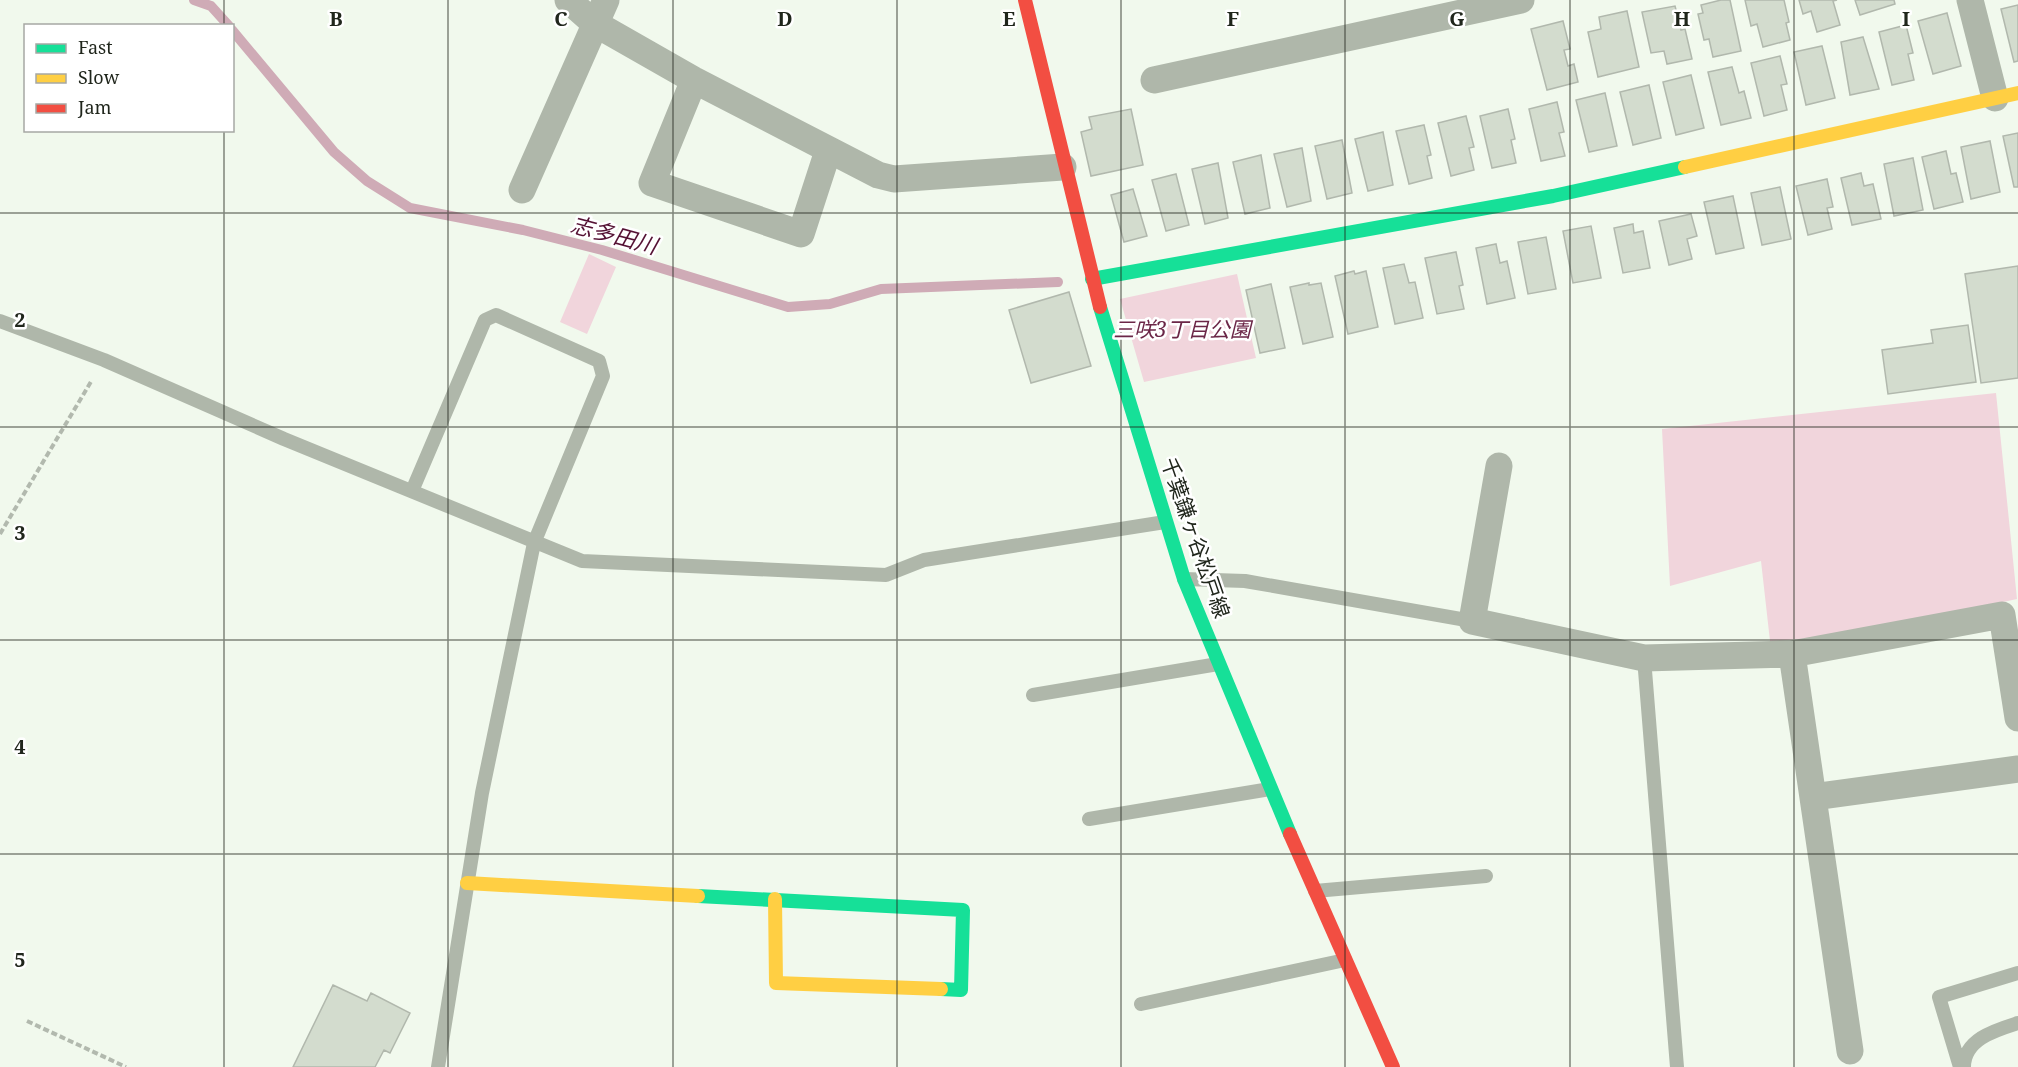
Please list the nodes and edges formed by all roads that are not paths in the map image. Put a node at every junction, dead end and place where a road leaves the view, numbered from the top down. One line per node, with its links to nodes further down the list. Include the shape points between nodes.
1 (568, 0): 5 (street)
2 (1025, 0): 10 (street, 千葉鎌ヶ谷松戸線)
3 (1521, 0): 7 (street)
4 (1970, 0): 8 (street)
5 (600, 12): 6 (street); 11 (street)
6 (694, 80): 9 (street); 9 (street, via 652,183 801,234)
7 (1154, 80)
8 (2006, 95): 12 (street, via 1553,196)
9 (828, 151): 10 (street, via 894,179)
10 (1063, 167): 12 (street, 千葉鎌ヶ谷松戸線)
11 (522, 190)
12 (1092, 279): 16 (street, 千葉鎌ヶ谷松戸線)
13 (0, 321): 15 (lane, via 104,360)
14 (1499, 466): 19 (street)
15 (412, 490): 17 (lane); 17 (lane, via 485,320 496,315 599,361 603,376)
16 (1165, 522): 17 (lane, via 924,560 886,575 582,561); 18 (street, 千葉鎌ヶ谷松戸線)
17 (534, 543): 30 (lane)
18 (1184, 579): 19 (lane, via 1245,581); 22 (street, 千葉鎌ヶ谷松戸線)
19 (1472, 621): 21 (street)
20 (1792, 654): 21 (street); 24 (street, via 2002,615); 27 (street)
21 (1644, 657): 40 (lane)
22 (1218, 664): 23 (lane); 26 (street, 千葉鎌ヶ谷松戸線)
23 (1033, 695)
24 (2018, 718)
25 (2018, 769): 27 (street)
26 (1270, 789): 28 (lane); 31 (street, 千葉鎌ヶ谷松戸線)
27 (1812, 797): 37 (street)
28 (1089, 819)
29 (1486, 876): 31 (lane)
30 (467, 883): 32 (street); 38 (lane)
31 (1315, 891): 33 (street, 千葉鎌ヶ谷松戸線)
32 (775, 899): 32 (street, via 776,983 961,990 963,910)
33 (1345, 960): 35 (lane); 39 (street, 千葉鎌ヶ谷松戸線)
34 (2018, 973): 41 (lane, via 1939,998)
35 (1141, 1004)
36 (2018, 1023): 41 (lane, via 1981,1038 1970,1048)
37 (1850, 1051)
38 (438, 1067)
39 (1392, 1067)
40 (1677, 1067)
41 (1962, 1067)

